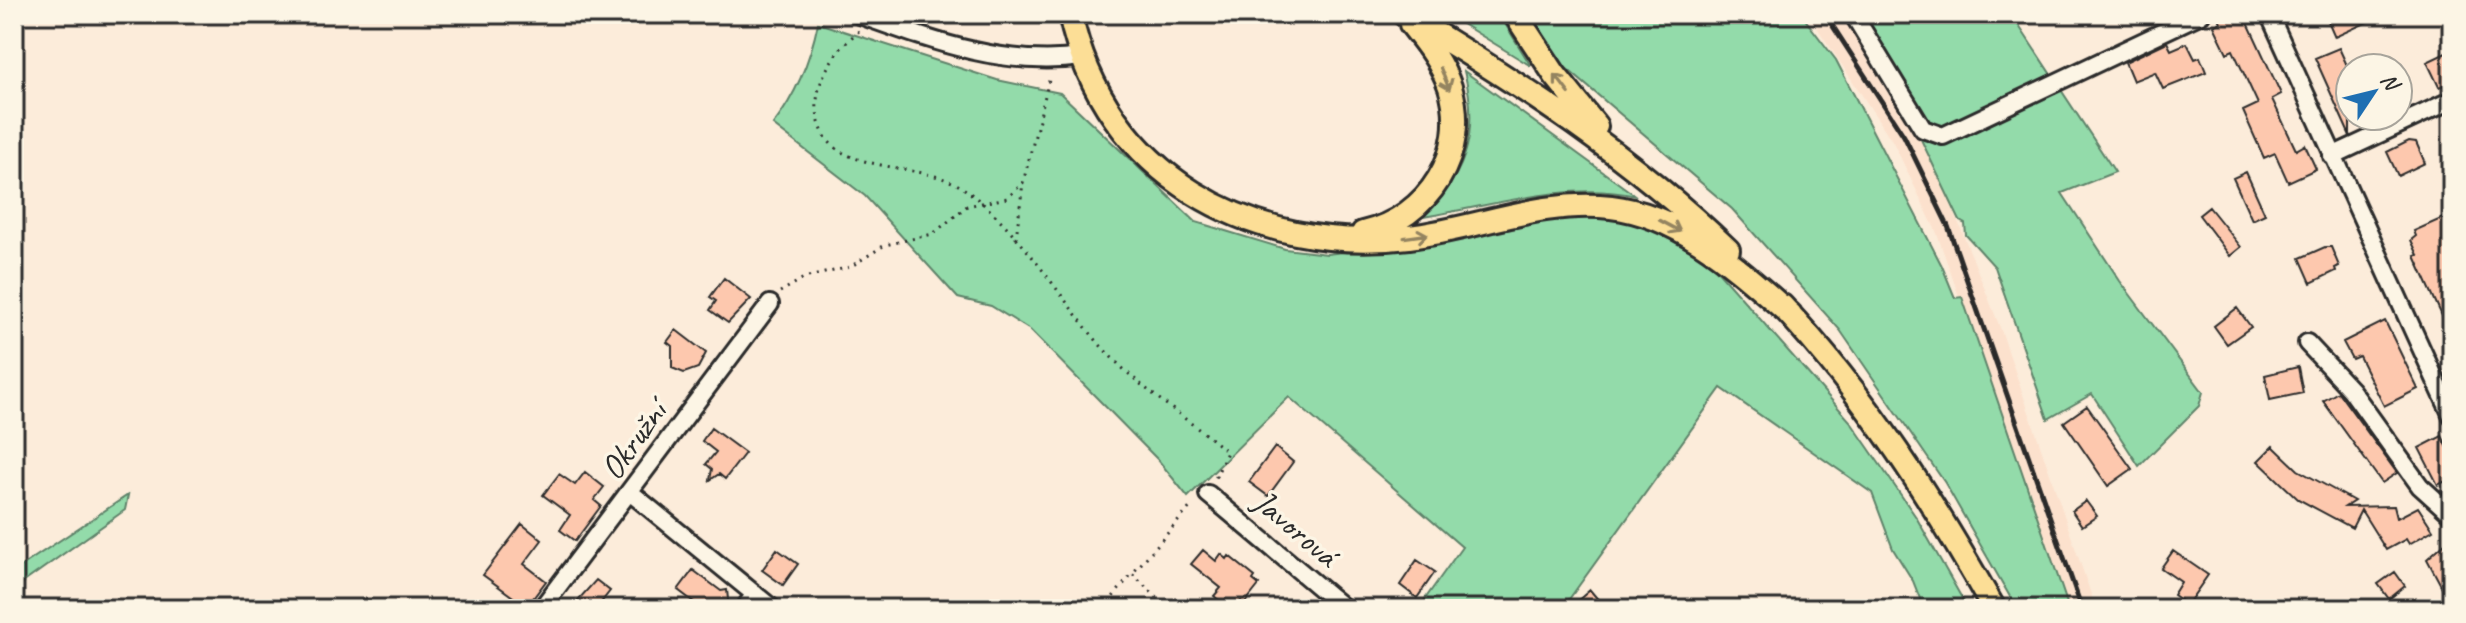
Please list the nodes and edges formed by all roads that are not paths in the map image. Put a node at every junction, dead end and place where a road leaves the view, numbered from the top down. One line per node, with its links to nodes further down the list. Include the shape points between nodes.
1 (857, 14): 8 (street, via 962,49 1021,61)
2 (1070, 14): 8 (main road)
3 (1404, 14): 11 (main road, via 1526,88); 12 (main road, one-way to 12, via 1449,85 1455,128 1449,161 1434,188 1413,209 1369,231)
4 (1515, 14): 11 (main road, one-way to 4, via 1578,105)
5 (1853, 14): 6 (street, via 1923,129 1943,136)
6 (2201, 14)
7 (2269, 14): 10 (street)
8 (1082, 57): 12 (main road, via 1118,123 1168,176 1197,198 1250,222 1304,236)
9 (2452, 100): 10 (street)
10 (2332, 156): 16 (street)
11 (1631, 164): 14 (main road, via 1704,227)
12 (1338, 238): 14 (main road, one-way to 14, via 1406,238 1550,209 1611,207 1672,226 1723,259)
13 (770, 304): 17 (street, Okružní)
14 (1790, 314): 25 (main road, via 1910,469)
15 (2307, 343): 19 (street, via 2351,390 2420,486)
16 (2452, 416)
17 (631, 493): 20 (street); 21 (street, Okružní)
18 (1208, 494): 24 (street, Javorová)
19 (2452, 515)
20 (755, 594): 22 (street); 23 (street)
21 (541, 609)
22 (744, 609)
23 (773, 609)
24 (1345, 609)
25 (1994, 609)

